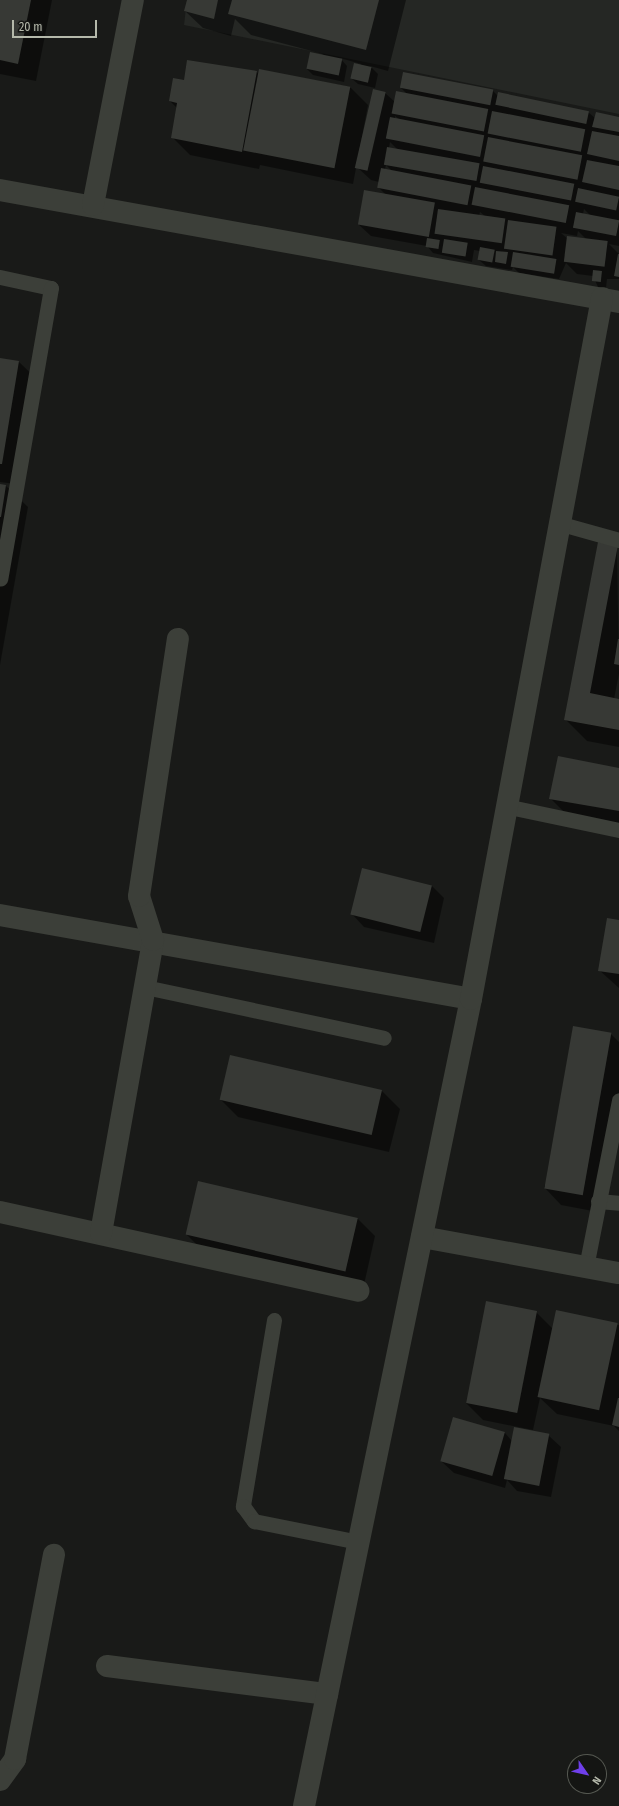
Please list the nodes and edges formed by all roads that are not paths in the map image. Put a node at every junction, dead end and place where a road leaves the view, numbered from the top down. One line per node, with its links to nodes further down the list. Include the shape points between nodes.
1 (134, 0): 3 (street)
2 (0, 190): 3 (street)
3 (93, 204): 5 (street)
4 (0, 277): 8 (lane, via 51,288)
5 (610, 300): 6 (street)
6 (558, 523): 7 (lane); 10 (street)
7 (619, 540)
8 (0, 579)
9 (178, 639): 13 (street, via 139,896)
10 (505, 806): 11 (lane); 15 (street)
11 (619, 830)
12 (0, 915): 13 (street)
13 (153, 940): 14 (street); 15 (street)
14 (145, 988): 16 (lane); 21 (street)
15 (471, 999): 22 (street)
16 (384, 1038)
17 (619, 1100): 18 (lane)
18 (598, 1201): 19 (lane); 23 (lane)
19 (619, 1203)
20 (0, 1212): 21 (street)
21 (100, 1233): 25 (street)
22 (422, 1237): 23 (street); 27 (street)
23 (586, 1267): 24 (street)
24 (619, 1273)
25 (358, 1291)
26 (274, 1320): 27 (lane, via 245,1511 254,1521)
27 (358, 1542): 30 (street)
28 (54, 1555): 31 (street, via 15,1759)
29 (107, 1666): 30 (street)
30 (327, 1694): 32 (street)
31 (0, 1780)
32 (304, 1806)

